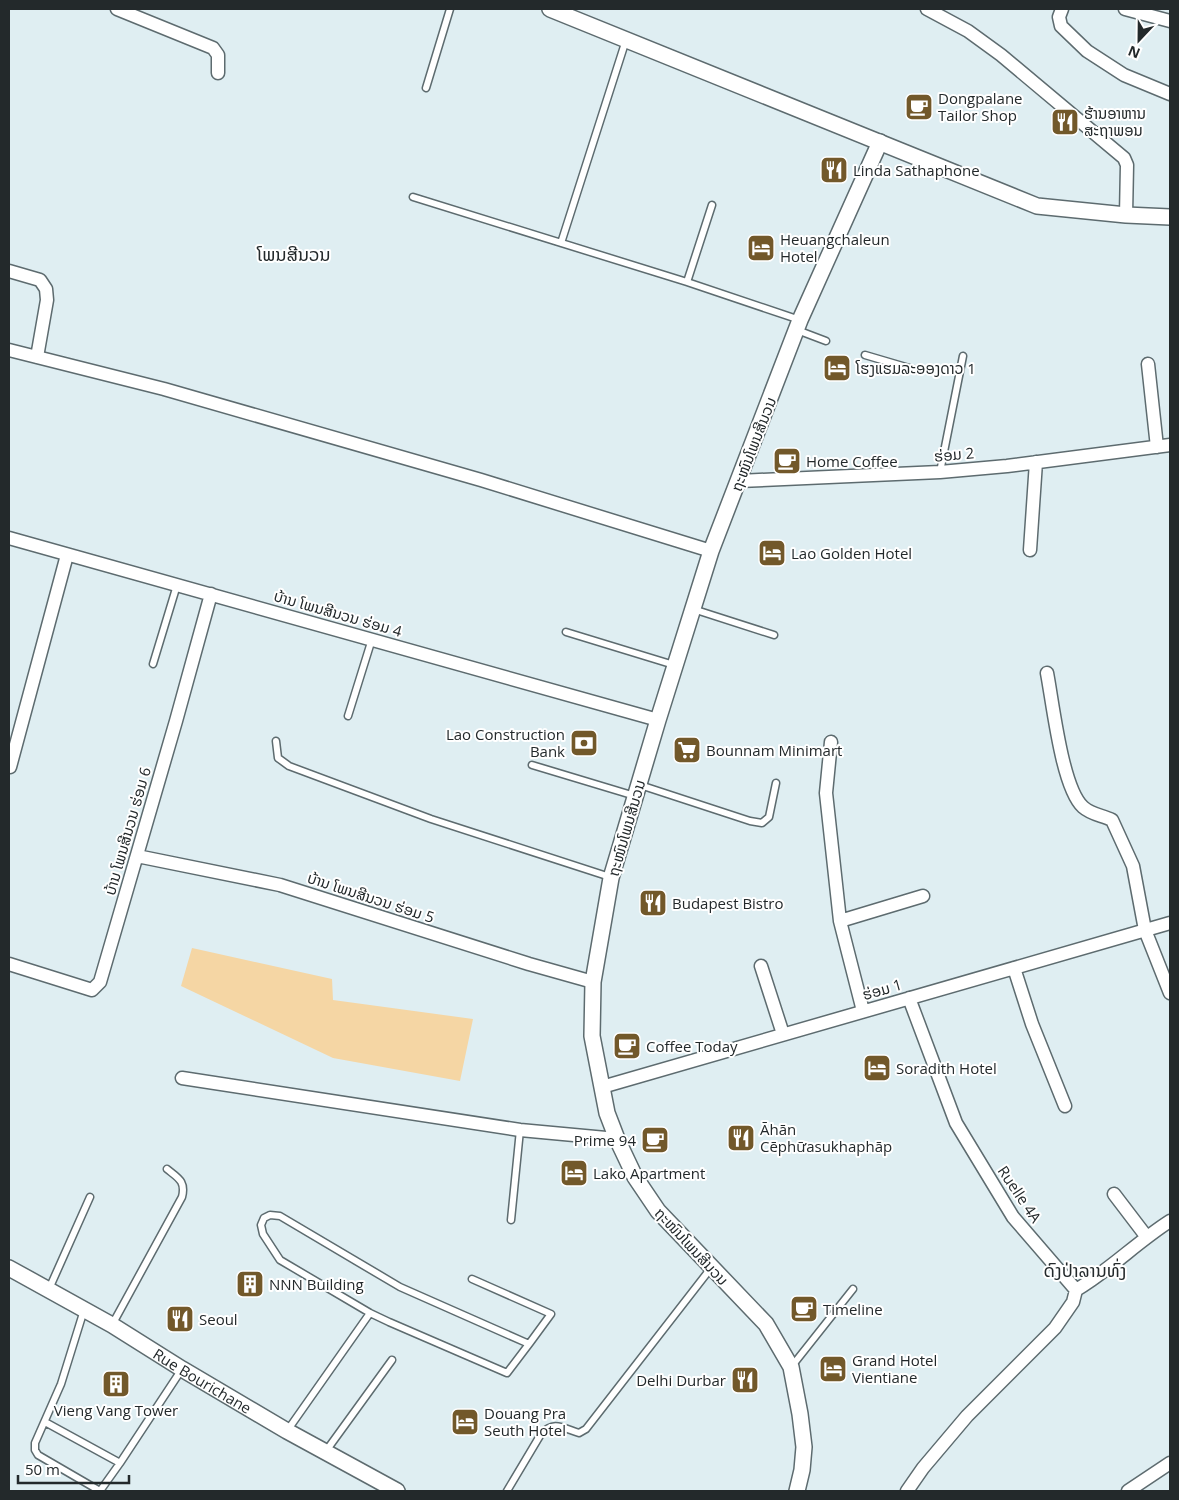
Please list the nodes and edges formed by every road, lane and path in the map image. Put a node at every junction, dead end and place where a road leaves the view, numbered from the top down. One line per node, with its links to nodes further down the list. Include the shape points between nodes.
1 (117, 9): 7 (street)
2 (450, 9): 11 (lane)
3 (550, 9): 9 (street)
4 (927, 9): 16 (street, via 968,31 1001,55 1124,158 1127,166)
5 (1061, 9): 12 (street, via 1061,26 1087,51 1124,75)
6 (1125, 9): 8 (street)
7 (132, 12): 10 (street, via 213,48 218,55)
8 (1170, 20)
9 (627, 39): 13 (street); 18 (lane)
10 (218, 73)
11 (426, 88)
12 (1170, 94)
13 (880, 142): 16 (street, via 1037,206); 21 (street, ຖະໜົນໂພນສີນວນ)
14 (413, 197): 18 (lane)
15 (712, 205): 20 (lane)
16 (1126, 215): 17 (street)
17 (1170, 218)
18 (561, 243): 20 (lane)
19 (9, 271): 26 (street, via 40,280 46,289)
20 (687, 282): 21 (lane)
21 (798, 325): 22 (lane); 33 (street, ຖະໜົນໂພນສີນວນ)
22 (826, 341)
23 (9, 350): 26 (street)
24 (865, 355): 28 (lane)
25 (963, 356): 32 (lane)
26 (37, 357): 36 (street, via 164,389 481,480)
27 (1148, 364): 30 (street)
28 (916, 370)
29 (1170, 445): 30 (street, ຮ່ອມ 2)
30 (1157, 447): 31 (street, ຮ່ອມ 2)
31 (1036, 462): 32 (street, ຮ່ອມ 2); 35 (street)
32 (940, 472): 33 (street, ຮ່ອມ 2)
33 (739, 481): 36 (street, ຖະໜົນໂພນສີນວນ)
34 (9, 538): 37 (street, ບ້ານ ໂພນສີນວນ ຮ່ອມ 4)
35 (1030, 550)
36 (711, 552): 40 (street, ຖະໜົນໂພນສີນວນ)
37 (67, 555): 38 (street, ບ້ານ ໂພນສີນວນ ຮ່ອມ 4); 52 (street)
38 (177, 585): 39 (street, ບ້ານ ໂພນສີນວນ ຮ່ອມ 4); 44 (lane)
39 (211, 594): 43 (street, ບ້ານ ໂພນສີນວນ ຮ່ອມ 4); 55 (street, ບ້ານ ໂພນສີນວນ ຮ່ອມ 6)
40 (693, 609): 42 (lane); 45 (street, ຖະໜົນໂພນສີນວນ)
41 (566, 632): 45 (lane)
42 (774, 634)
43 (372, 639): 47 (lane); 48 (street, ບ້ານ ໂພນສີນວນ ຮ່ອມ 4)
44 (153, 664)
45 (676, 665): 48 (street, ຖະໜົນໂພນສີນວນ)
46 (1047, 673): 60 (street, via 1065,770 1073,793 1086,810 1112,820 1133,866)
47 (348, 716)
48 (658, 720): 54 (street, ຖະໜົນໂພນສີນວນ)
49 (276, 741): 56 (lane, via 278,758 288,766 431,819)
50 (831, 742): 58 (street, via 826,793)
51 (532, 765): 54 (lane)
52 (10, 767)
53 (776, 783): 54 (lane, via 768,817 762,823)
54 (637, 790): 56 (street, ຖະໜົນໂພນສີນວນ)
55 (137, 856): 61 (street, ບ້ານ ໂພນສີນວນ ຮ່ອມ 6, via 100,982 92,990); 64 (street, ບ້ານ ໂພນສີນວນ ຮ່ອມ 5, via 280,885)
56 (612, 878): 64 (street, ຖະໜົນໂພນສີນວນ)
57 (923, 896): 58 (street)
58 (840, 921): 67 (street)
59 (1170, 923): 60 (street, ຮ່ອມ 1)
60 (1145, 930): 63 (street, ຮ່ອມ 1); 65 (street)
61 (9, 964)
62 (761, 966): 68 (street)
63 (1014, 968): 66 (street, ຮ່ອມ 1); 71 (street, via 1032,1024)
64 (592, 982): 70 (street, ຖະໜົນໂພນສີນວນ, via 592,1036)
65 (1170, 993)
66 (909, 998): 67 (street, ຮ່ອມ 1); 85 (street, Ruelle 4A, via 956,1123 1013,1217)
67 (863, 1011): 68 (street, ຮ່ອມ 1)
68 (783, 1034): 70 (street, ຮ່ອມ 1)
69 (182, 1078): 72 (street)
70 (602, 1087): 73 (street, ຖະໜົນໂພນສີນວນ)
71 (1065, 1106)
72 (520, 1130): 73 (street); 77 (lane)
73 (617, 1139): 81 (street, ຖະໜົນໂພນສີນວນ, via 635,1177 658,1211)
74 (168, 1169): 88 (lane, via 182,1182 182,1196)
75 (1114, 1194): 79 (street)
76 (90, 1198): 84 (lane)
77 (510, 1220)
78 (1170, 1221): 79 (street)
79 (1146, 1236): 85 (street)
80 (9, 1268): 84 (street, Rue Bourichane)
81 (711, 1268): 91 (street, ຖະໜົນໂພນສີນວນ, via 766,1324); 100 (lane, via 586,1429 579,1433 555,1425 547,1427)
82 (472, 1279): 89 (lane, via 551,1314)
83 (853, 1289): 91 (lane)
84 (48, 1290): 86 (street, Rue Bourichane)
85 (1076, 1290): 102 (street, via 1073,1302 1055,1328 967,1416)
86 (84, 1310): 88 (street, Rue Bourichane); 93 (lane, via 61,1384)
87 (370, 1313): 89 (lane, via 507,1373); 89 (lane, via 280,1260 263,1234 261,1225 264,1218 280,1216 400,1287); 94 (lane)
88 (112, 1325): 92 (street, Rue Bourichane)
89 (529, 1344)
90 (392, 1360): 95 (lane)
91 (791, 1367): 101 (street, ຖະໜົນໂພນສີນວນ, via 804,1448)
92 (182, 1369): 94 (street, Rue Bourichane); 96 (lane)
93 (45, 1422): 96 (lane); 98 (lane, via 35,1443 38,1455)
94 (287, 1431): 95 (street, Rue Bourichane)
95 (326, 1452): 99 (street, Rue Bourichane)
96 (120, 1463): 98 (lane)
97 (1170, 1463): 103 (street)
98 (100, 1491)
99 (397, 1491)
100 (506, 1491)
101 (797, 1491)
102 (907, 1491)
103 (1128, 1491)

